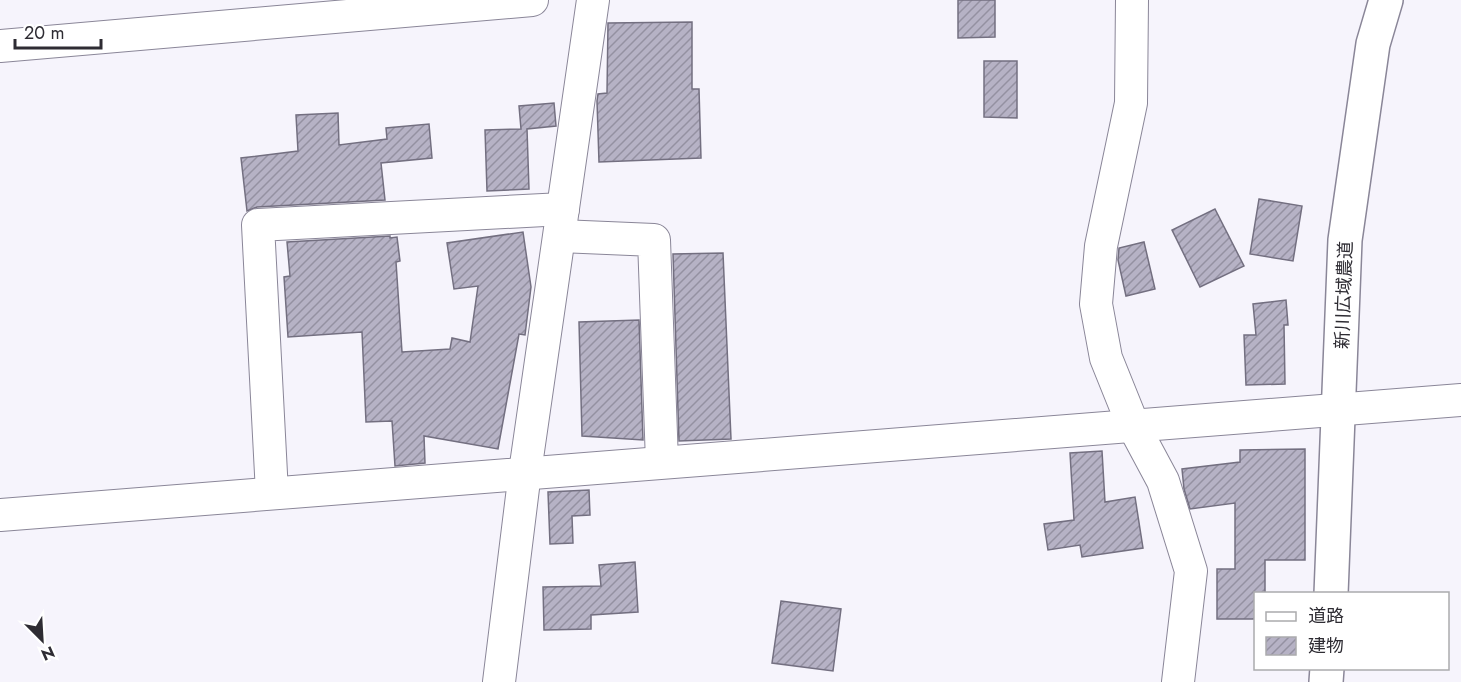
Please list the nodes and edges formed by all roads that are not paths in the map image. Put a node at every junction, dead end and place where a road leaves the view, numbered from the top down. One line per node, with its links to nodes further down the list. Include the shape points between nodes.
1 (532, 0): 5 (street)
2 (593, 0): 6 (street)
3 (1132, 0): 9 (street, via 1131,103 1101,246 1096,304 1106,358)
4 (1386, 0): 8 (street, 新川広域農道, via 1373,44 1346,240)
5 (0, 46)
6 (561, 223): 10 (street, via 654,240); 11 (street); 12 (street, via 258,225)
7 (1461, 400): 8 (street)
8 (1339, 409): 9 (street); 14 (street, 新川広域農道)
9 (1134, 425): 10 (street); 16 (street, via 1163,480 1191,571)
10 (662, 462): 11 (street)
11 (525, 472): 12 (street); 15 (street)
12 (272, 493): 13 (street)
13 (0, 515)
14 (1330, 592)
15 (499, 682)
16 (1178, 682)

